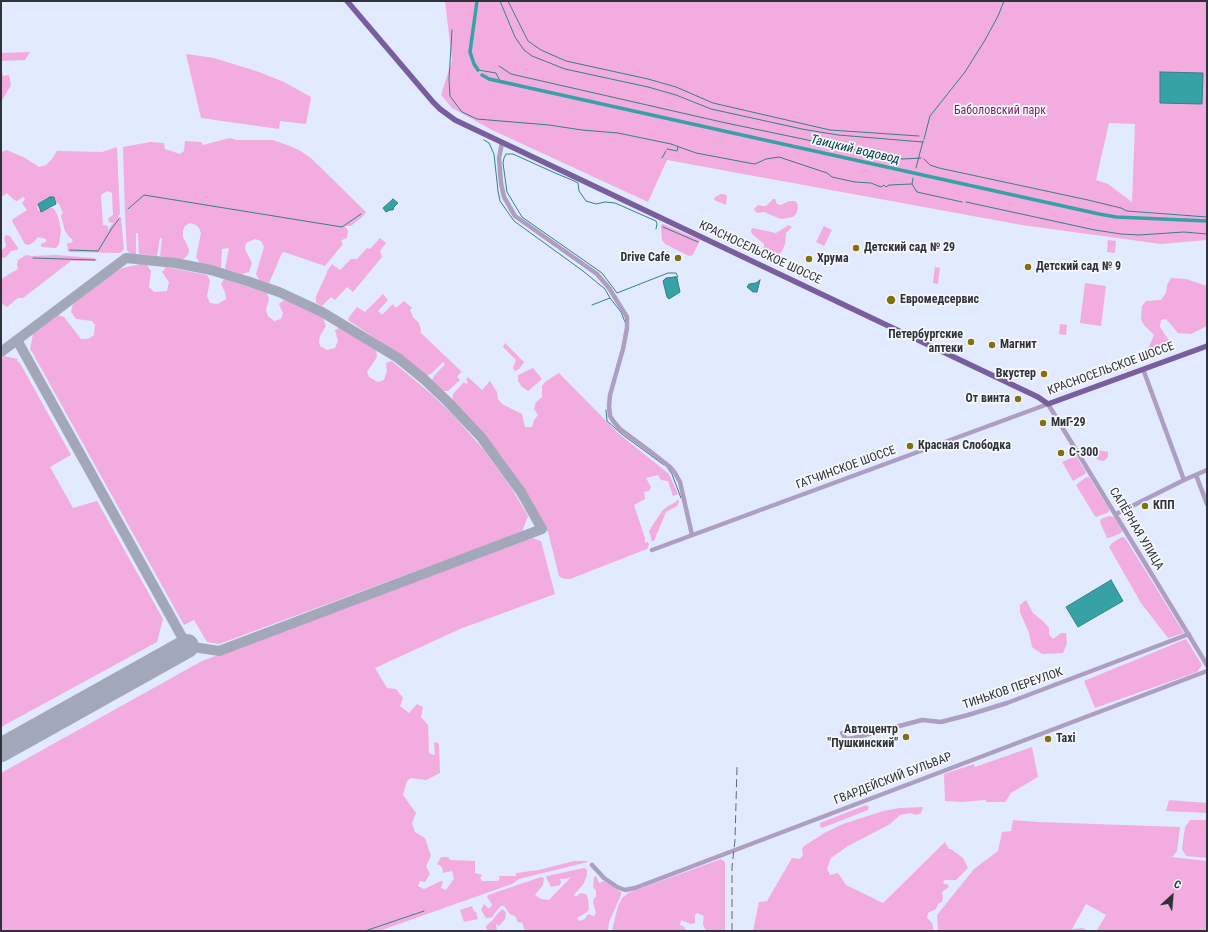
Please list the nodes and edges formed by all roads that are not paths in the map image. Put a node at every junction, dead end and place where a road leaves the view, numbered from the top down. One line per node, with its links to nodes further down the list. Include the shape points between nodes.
1 (347, 1): 2 (main road, КРАСНОСЕЛЬСКОЕ ШОССЕ, via 440,109 455,120)
2 (502, 143): 5 (main road, КРАСНОСЕЛЬСКОЕ ШОССЕ, via 1038,396); 11 (street, via 499,158 501,183 504,197 515,216 597,274 609,288 627,318 621,356 610,395 610,416 620,429 652,452 675,473 680,482)
3 (1207, 346): 4 (main road, КРАСНОСЕЛЬСКОЕ ШОССЕ)
4 (1143, 369): 5 (main road, КРАСНОСЕЛЬСКОЕ ШОССЕ); 8 (street)
5 (1048, 404): 10 (street, САПЁРНАЯ УЛИЦА); 11 (street, ГАТЧИНСКОЕ ШОССЕ)
6 (1207, 470): 7 (street)
7 (1196, 475): 8 (street); 9 (street)
8 (1184, 480): 10 (street)
9 (1207, 504)
10 (1116, 514): 13 (street, САПЁРНАЯ УЛИЦА)
11 (692, 535): 12 (street, ГАТЧИНСКОЕ ШОССЕ)
12 (652, 550)
13 (1189, 634): 14 (street, САПЁРНАЯ УЛИЦА); 16 (street, ТИНЬКОВ ПЕРЕУЛОК, via 968,716 941,722 922,720 854,738 846,739)
14 (1207, 665)
15 (1207, 671): 17 (street, ГВАРДЕЙСКИЙ БУЛЬВАР, via 635,888 625,890 617,887)
16 (842, 733)
17 (592, 865)

